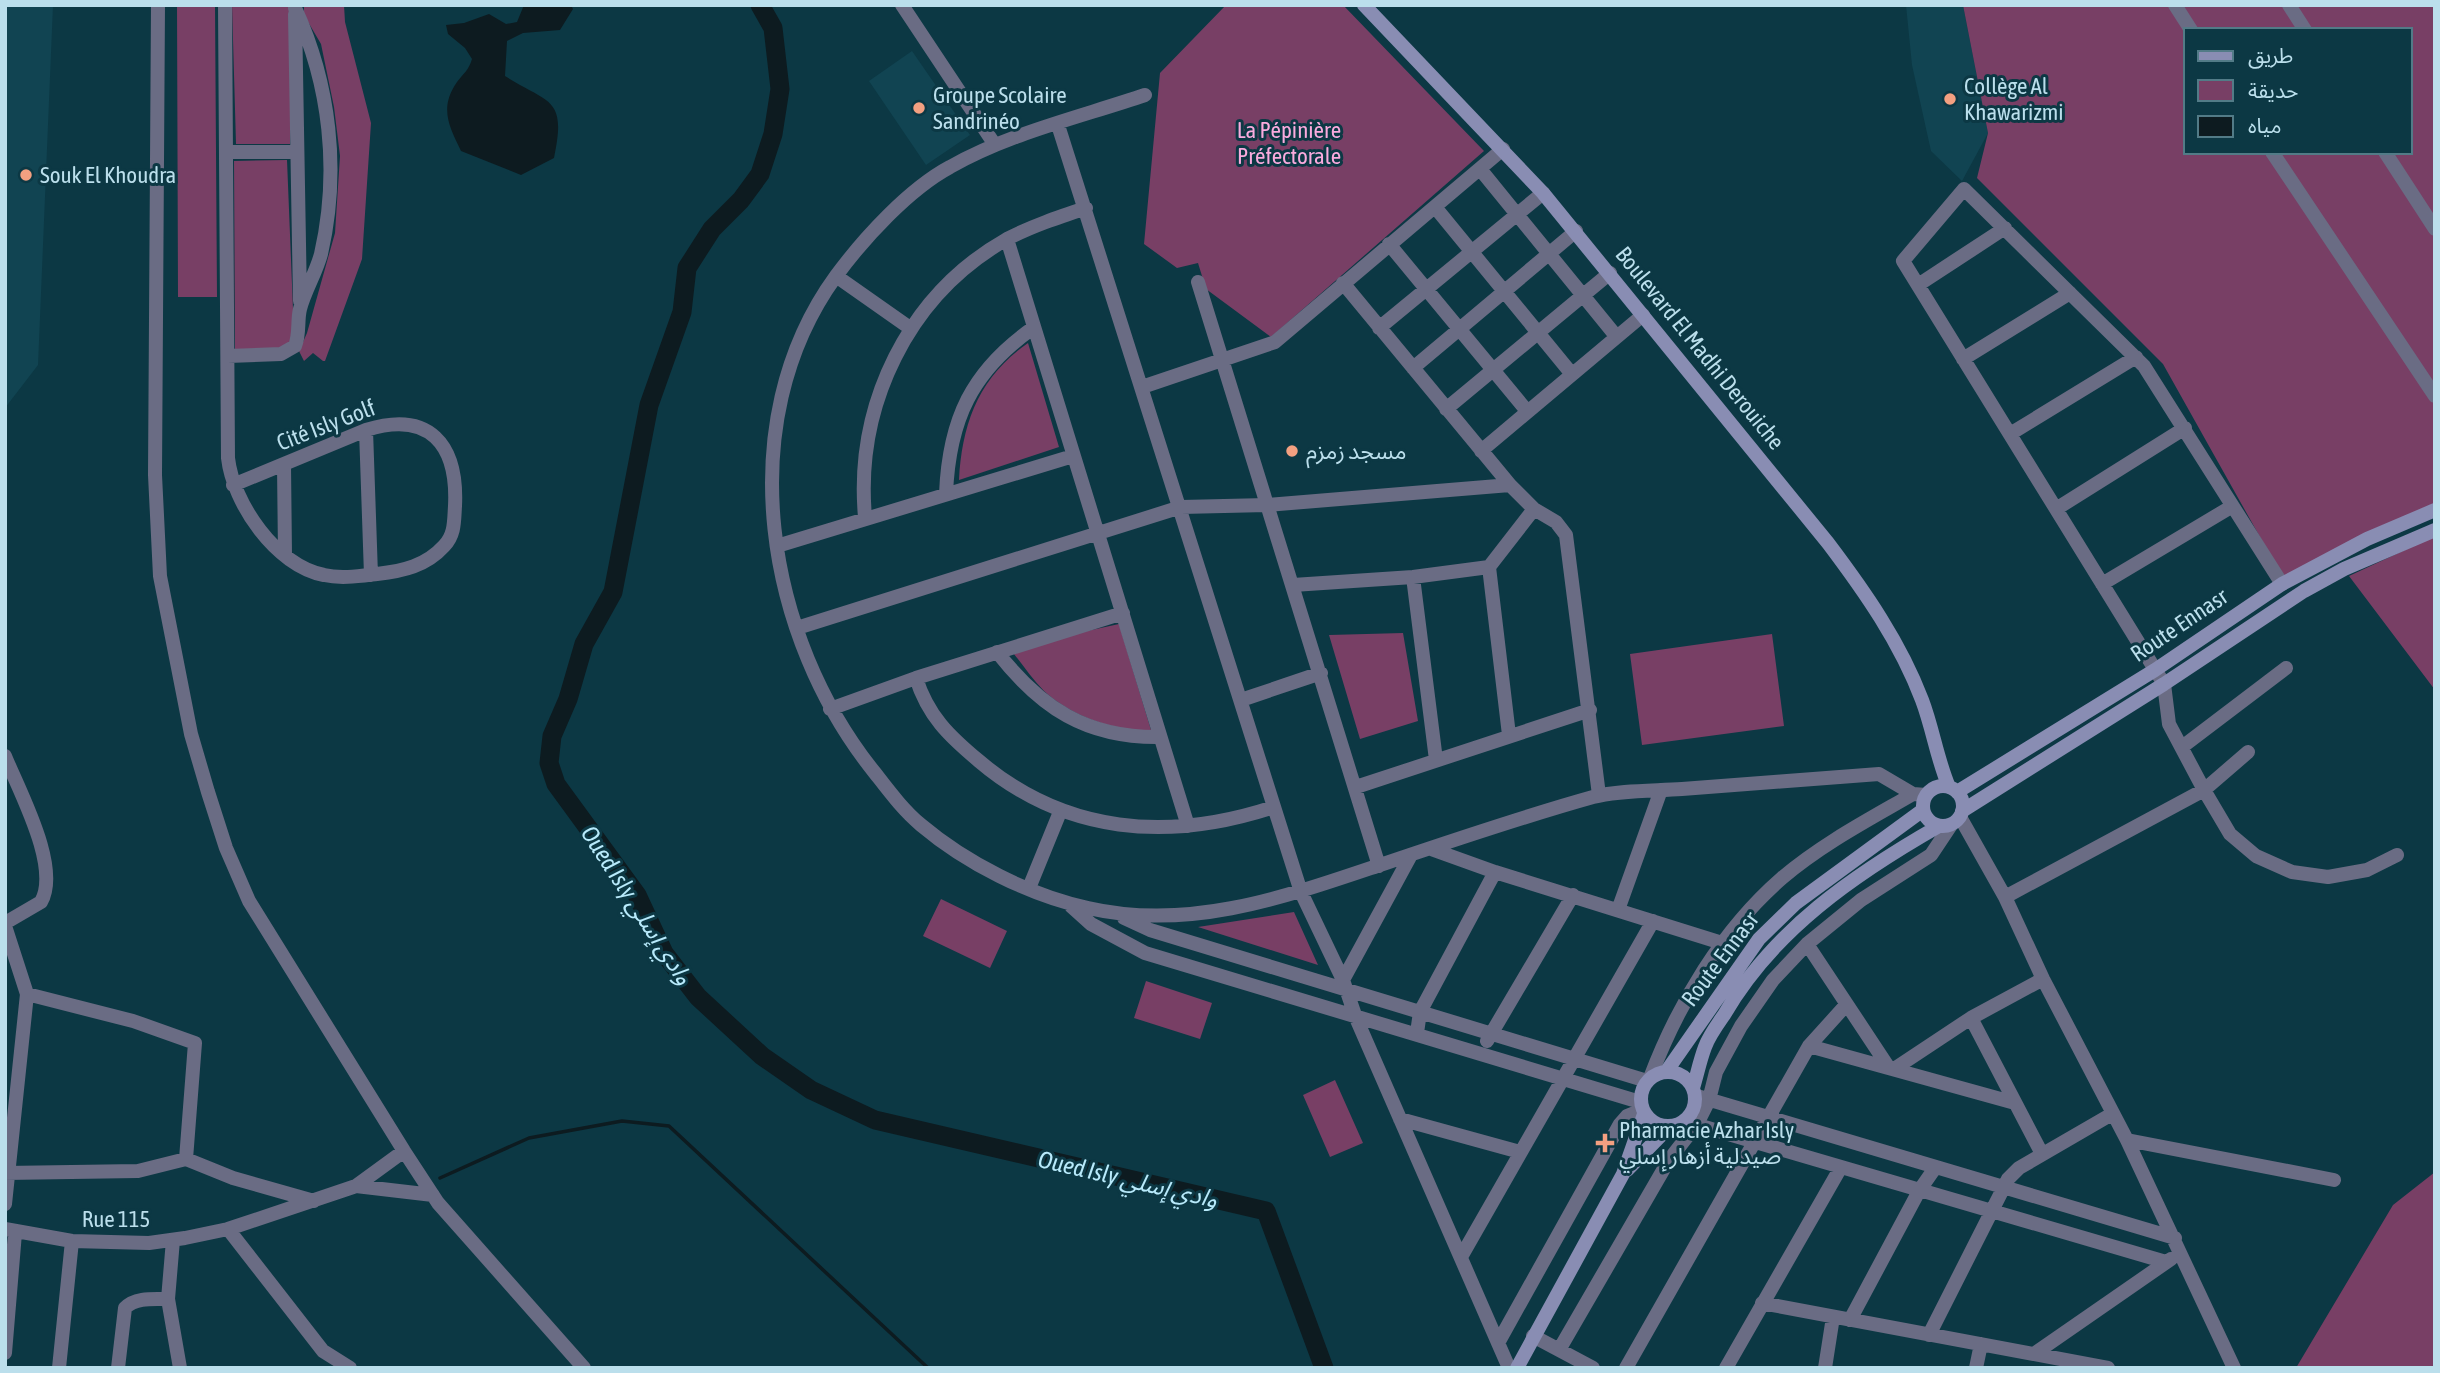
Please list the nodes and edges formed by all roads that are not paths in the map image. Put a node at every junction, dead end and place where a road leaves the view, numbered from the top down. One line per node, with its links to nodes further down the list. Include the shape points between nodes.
1 (158, 5): 155 (street, via 156,487 160,576 191,734 226,848 249,901)
2 (225, 5): 14 (street, Cité Isly Golf)
3 (902, 5): 12 (street)
4 (1364, 5): 13 (main road, Boulevard El Madhi Derouiche)
5 (2175, 5): 8 (street)
6 (2289, 5): 9 (street)
7 (295, 7): 15 (street); 39 (street, via 320,77 330,156 321,252)
8 (2190, 28)
9 (2304, 28)
10 (1145, 95): 11 (street)
11 (1058, 125): 12 (street); 21 (street)
12 (995, 145): 31 (street, via 925,184 868,237)
13 (1503, 149): 18 (street); 19 (main road, Boulevard El Madhi Derouiche)
14 (227, 152): 15 (street); 47 (street, Cité Isly Golf)
15 (296, 152): 39 (street)
16 (2273, 154): 55 (street)
17 (2386, 154): 24 (street)
18 (1480, 169): 20 (street); 22 (street)
19 (1543, 193): 22 (street); 25 (main road, Boulevard El Madhi Derouiche)
20 (1435, 207): 27 (street); 28 (street)
21 (1086, 208): 26 (street); 54 (street)
22 (1516, 216): 28 (street); 29 (street)
23 (2005, 228): 34 (street); 34 (street, via 1964,190 1903,261); 37 (street)
24 (2435, 229)
25 (1576, 231): 29 (street); 30 (main road, Boulevard El Madhi Derouiche)
26 (1007, 239): 41 (street, via 950,280); 42 (street)
27 (1389, 244): 33 (street); 35 (street)
28 (1471, 253): 35 (street); 36 (street)
29 (1549, 255): 36 (street); 38 (street)
30 (1610, 273): 38 (street); 40 (main road, Boulevard El Madhi Derouiche)
31 (836, 276): 41 (street); 76 (street, via 796,350 781,404 771,492)
32 (1198, 282): 50 (street)
33 (1343, 283): 43 (street); 50 (street, via 1275,342)
34 (1918, 285): 49 (street)
35 (1428, 290): 43 (street); 44 (street)
36 (1503, 293): 44 (street); 45 (street)
37 (2070, 293): 48 (street); 49 (street)
38 (1584, 295): 45 (street); 46 (street)
39 (300, 309): 47 (street, via 297,340 288,351)
40 (1643, 314): 46 (street); 101 (main road, Boulevard El Madhi Derouiche, via 1862,587 1913,678)
41 (910, 328): 73 (street, via 870,426 864,470)
42 (1033, 328): 62 (street); 66 (street, via 994,360 963,404 951,445)
43 (1379, 328): 51 (street)
44 (1459, 330): 51 (street); 52 (street)
45 (1536, 333): 52 (street); 53 (street)
46 (1616, 336): 53 (street)
47 (228, 356): 64 (street, Cité Isly Golf, via 228,458)
48 (2136, 357): 58 (street); 60 (street)
49 (1964, 359): 60 (street)
50 (1222, 362): 54 (street); 67 (street)
51 (1413, 369): 56 (street)
52 (1493, 369): 56 (street); 57 (street)
53 (1571, 373): 57 (street)
54 (1142, 387): 69 (street)
55 (2435, 396)
56 (1446, 409): 61 (street)
57 (1527, 411): 61 (street)
58 (2185, 428): 68 (street); 71 (street)
59 (366, 430): 63 (street, Cité Isly Golf); 79 (street); 79 (street, Cité Isly Golf, via 402,423 434,434 453,468 455,498 453,530 435,555 421,565)
60 (2010, 434): 71 (street)
61 (1481, 451): 65 (street)
62 (1073, 456): 66 (street); 75 (street)
63 (285, 465): 64 (street, Cité Isly Golf); 77 (street)
64 (233, 485): 77 (street, Cité Isly Golf, via 258,526)
65 (1510, 485): 67 (street); 70 (street)
66 (946, 494): 73 (street)
67 (1267, 505): 69 (street); 83 (street)
68 (2231, 507): 81 (street); 82 (street)
69 (1181, 508): 75 (street); 92 (street)
70 (1534, 509): 78 (street); 94 (street, via 1556,522 1566,535)
71 (2056, 509): 81 (street)
72 (2435, 510): 82 (main road, Route Ennasr, via 2367,539)
73 (865, 517): 76 (street)
74 (2435, 530): 91 (main road, Route Ennasr, via 2316,584)
75 (1097, 533): 84 (street); 85 (street)
76 (777, 545): 85 (street)
77 (285, 555): 79 (street, Cité Isly Golf, via 324,576)
78 (1489, 567): 80 (street); 95 (street)
79 (371, 575)
80 (1413, 577): 83 (street); 100 (street)
81 (2102, 584): 88 (street)
82 (2282, 584): 88 (main road, Route Ennasr)
83 (1293, 585): 89 (street)
84 (1123, 613): 86 (street); 96 (street)
85 (797, 628): 93 (street)
86 (997, 652): 90 (street); 96 (street, via 1042,702 1070,718 1115,734)
87 (2286, 668): 97 (street)
88 (2155, 670): 91 (street); 104 (main road, Route Ennasr)
89 (1321, 673): 92 (street); 103 (street)
90 (916, 678): 93 (street); 111 (street, via 925,706 974,758 1004,782)
91 (2164, 684): 97 (street, via 2169,724); 112 (main road, Route Ennasr)
92 (1241, 700): 110 (street)
93 (830, 709): 119 (street, via 849,740 920,824 970,858)
94 (1590, 710): 95 (street); 107 (street)
95 (1508, 734): 100 (street)
96 (1160, 737): 113 (street)
97 (2182, 747): 106 (street)
98 (2248, 752): 106 (street)
99 (5, 756): 108 (street)
100 (1436, 760): 103 (street)
101 (1938, 762): 104 (main road, Boulevard El Madhi Derouiche); 109 (main road)
102 (5, 787): 108 (street)
103 (1356, 787): 117 (street)
104 (1953, 789): 109 (main road); 112 (main road, Boulevard El Madhi Derouiche, via 1962,800)
105 (1661, 790): 107 (street); 109 (street, via 1879,774); 124 (street)
106 (2204, 790): 116 (street, via 2236,839 2264,861 2292,872 2318,877 2345,875); 122 (street)
107 (1599, 795): 114 (street)
108 (21, 797): 127 (street, via 44,860 45,891 41,902)
109 (1924, 797): 112 (main road, via 1930,822); 128 (street, via 1838,838 1784,877); 143 (main road, Route Ennasr, via 1759,939)
110 (1273, 807): 113 (street); 120 (street)
111 (1060, 812): 113 (street, via 1130,827); 119 (street)
112 (1953, 819): 122 (street); 129 (street, via 1931,855 1861,900); 146 (main road, Route Ennasr, via 1905,845 1805,915 1771,948 1705,1046)
113 (1188, 826)
114 (1431, 849): 115 (street); 118 (street)
115 (1411, 855): 117 (street); 131 (street)
116 (2397, 855)
117 (1379, 866): 120 (street)
118 (1495, 872): 121 (street); 134 (street)
119 (1029, 888): 123 (street)
120 (1301, 892): 125 (street, via 1179,917); 131 (street)
121 (1573, 895): 124 (street); 138 (street)
122 (2005, 897): 130 (street)
123 (1068, 903): 125 (street); 135 (street, via 1091,924 1145,953)
124 (1618, 910): 126 (street)
125 (1112, 912): 131 (street, via 1150,930)
126 (1653, 921): 128 (street); 141 (street)
127 (5, 925): 132 (street)
128 (1722, 943): 145 (street, via 1686,1001)
129 (1807, 944): 133 (street); 146 (street, via 1773,980)
130 (2043, 979): 136 (street); 149 (street)
131 (1345, 985): 134 (street); 135 (street)
132 (27, 994): 158 (street, via 195,1043); 161 (street)
133 (1846, 1004): 139 (street); 142 (street)
134 (1420, 1012): 137 (street); 138 (street)
135 (1356, 1018): 137 (street); 151 (street)
136 (1971, 1018): 142 (street); 147 (street)
137 (1417, 1033): 140 (street)
138 (1490, 1034): 140 (street); 141 (street)
139 (1809, 1045): 142 (street); 150 (street)
140 (1483, 1053): 144 (street)
141 (1573, 1059): 144 (street); 145 (street)
142 (1891, 1068): 147 (street)
143 (1666, 1072): 145 (main road); 146 (main road, via 1685,1078)
144 (1563, 1077): 148 (street); 156 (street)
145 (1649, 1079): 148 (main road)
146 (1700, 1095): 150 (street); 152 (main road)
147 (2015, 1103): 157 (street)
148 (1642, 1109): 152 (main road, via 1656,1124); 162 (main road); 185 (street, via 1620,1124)
149 (2112, 1114): 153 (street); 157 (street)
150 (1770, 1118): 154 (street); 160 (street)
151 (1400, 1119): 156 (street); 177 (street)
152 (1684, 1124): 154 (street); 162 (main road); 187 (street, via 1669,1160)
153 (2127, 1140): 163 (street); 173 (street)
154 (1756, 1142): 159 (street); 198 (street)
155 (404, 1152): 164 (street); 167 (street)
156 (1520, 1152): 177 (street)
157 (2042, 1154): 165 (street, via 2014,1172)
158 (186, 1159): 161 (street, via 138,1171); 168 (street)
159 (1841, 1167): 166 (street); 180 (street)
160 (1935, 1168): 165 (street); 166 (street)
161 (7, 1172): 169 (street)
162 (1623, 1174): 184 (main road)
163 (2334, 1180)
164 (356, 1186): 167 (street); 168 (street, Rue 115)
165 (2004, 1189): 170 (street); 173 (street)
166 (1919, 1191): 170 (street); 182 (street)
167 (433, 1195): 194 (street)
168 (314, 1201): 171 (street, Rue 115)
169 (5, 1204)
170 (1990, 1212): 178 (street); 183 (street)
171 (228, 1229): 174 (street, Rue 115); 193 (street, via 323,1351)
172 (10, 1231): 175 (street, Rue 115); 188 (street)
173 (2175, 1238): 176 (street)
174 (173, 1240): 175 (street, Rue 115); 179 (street)
175 (72, 1241): 190 (street)
176 (2182, 1253): 178 (street); 203 (street)
177 (1461, 1257): 185 (street)
178 (2166, 1262): 189 (street)
179 (168, 1298): 191 (street, via 141,1300 125,1308); 192 (street)
180 (1762, 1303): 181 (street); 199 (street)
181 (1833, 1317): 182 (street); 200 (street)
182 (1850, 1320): 183 (street)
183 (1930, 1335): 186 (street)
184 (1533, 1336): 187 (street); 196 (main road)
185 (1498, 1343): 195 (street)
186 (1981, 1344): 189 (street); 201 (street)
187 (1559, 1350): 197 (street)
188 (5, 1353)
189 (2034, 1354): 202 (street)
190 (59, 1368)
191 (118, 1368)
192 (180, 1368)
193 (350, 1368)
194 (584, 1368)
195 (1509, 1368)
196 (1517, 1368)
197 (1593, 1368)
198 (1626, 1368)
199 (1726, 1368)
200 (1825, 1368)
201 (1976, 1368)
202 (2108, 1368)
203 (2234, 1368)

